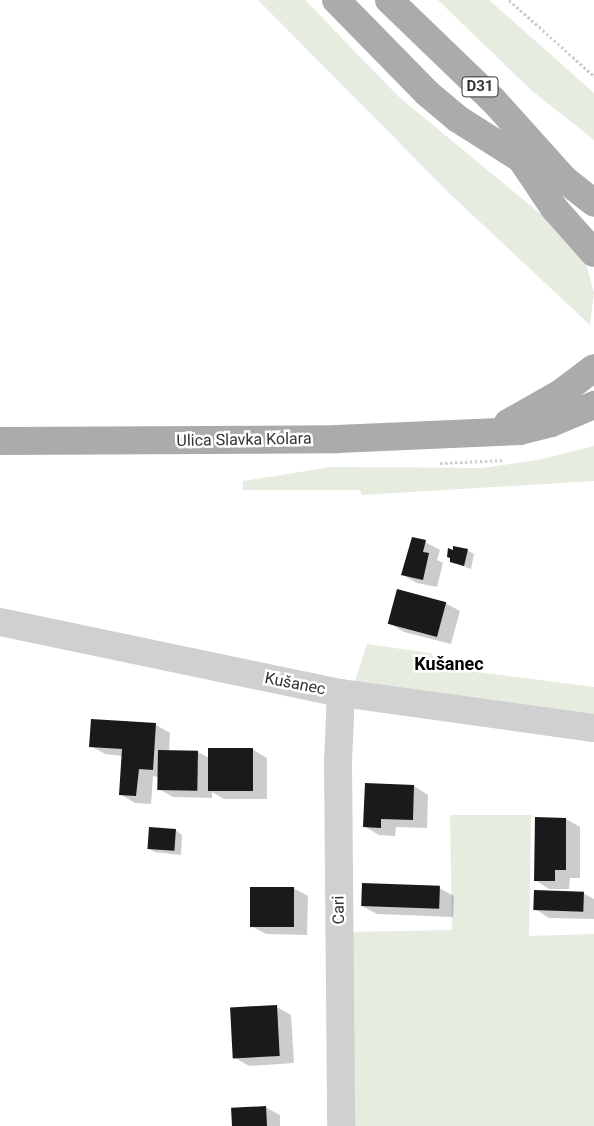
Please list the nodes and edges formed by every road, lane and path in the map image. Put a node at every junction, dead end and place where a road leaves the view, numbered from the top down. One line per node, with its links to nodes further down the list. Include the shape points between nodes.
1 (336, 0): 5 (main road, D31, via 427,93 458,119)
2 (389, 0): 6 (main road, D31, via 493,100)
3 (509, 0): 4 (path)
4 (594, 76)
5 (521, 159): 6 (main road, D31); 8 (main road, via 554,208)
6 (565, 180): 7 (main road, D31)
7 (592, 200)
8 (594, 253)
9 (594, 368): 11 (main road, Ulica Slavka Kolara, via 536,408)
10 (594, 405): 11 (main road, Ulica Slavka Kolara, via 551,423 520,431)
11 (488, 432): 12 (main road, Ulica Slavka Kolara, via 336,439)
12 (0, 441)
13 (0, 622): 14 (street, Kušanec)
14 (341, 693): 15 (street, Kušanec); 16 (street, Cari, via 338,771)
15 (594, 728)
16 (341, 1126)

